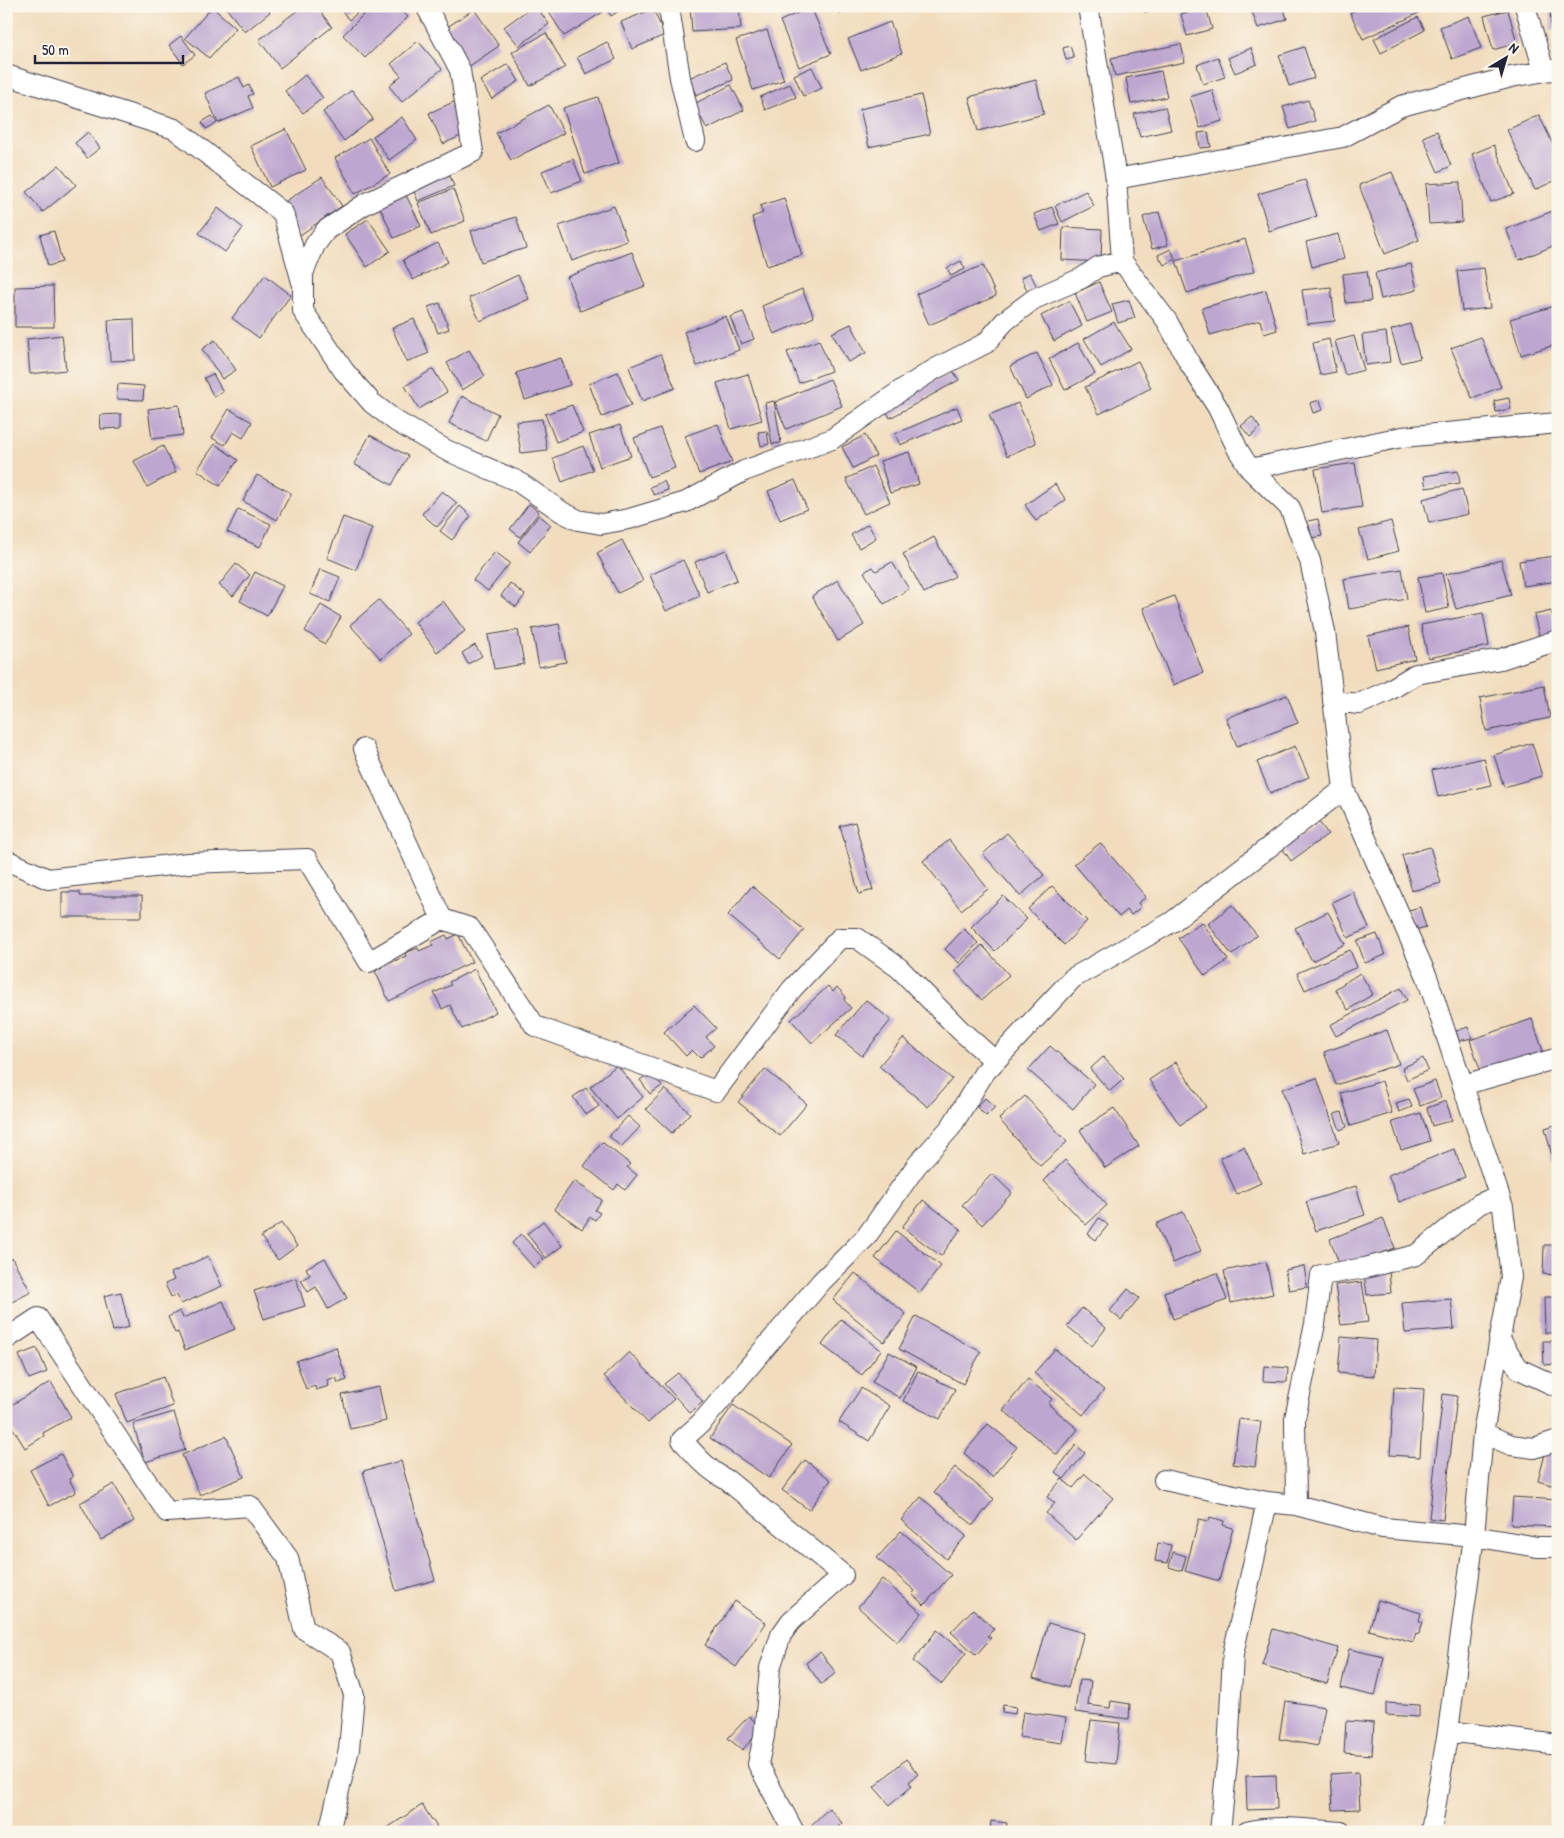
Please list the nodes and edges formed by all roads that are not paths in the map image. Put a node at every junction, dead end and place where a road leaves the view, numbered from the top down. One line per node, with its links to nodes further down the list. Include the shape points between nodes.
1 (426, 6): 10 (street, via 460,70 473,152 365,204 326,230 315,245 303,273)
2 (667, 6): 7 (street)
3 (1088, 6): 8 (street)
4 (1525, 6): 5 (street)
5 (1551, 71): 8 (street, via 1511,77 1401,106 1344,137)
6 (6, 75): 10 (street, via 176,129 283,213)
7 (695, 141)
8 (1116, 179): 9 (street)
9 (1122, 261): 10 (street, via 1098,267 1082,278 1034,299 1005,321 986,343 927,374 832,439 744,470 686,502 601,524 578,520 562,512 517,481 446,450 397,422 372,402 344,372 304,311); 12 (street, via 1167,321)
10 (303, 285)
11 (1558, 423): 12 (street, via 1402,437)
12 (1250, 469): 14 (street, via 1290,508 1310,560 1325,632)
13 (1558, 640): 14 (street, via 1501,659 1416,674 1359,704)
14 (1334, 701): 16 (street)
15 (364, 749): 18 (street)
16 (1344, 789): 20 (street, via 1172,922 1074,978); 21 (street, via 1427,977)
17 (6, 860): 18 (street, via 48,879 188,863 306,859 369,962)
18 (442, 919): 20 (street, via 470,928 535,1026 716,1091 792,989 840,938 856,938 899,968)
19 (1558, 1058): 21 (street)
20 (995, 1061): 37 (street, via 984,1073 951,1128 917,1164 866,1237 820,1282 702,1422 682,1440 713,1473 727,1480 843,1575 791,1621 781,1635 770,1668 758,1764)
21 (1463, 1085): 22 (street)
22 (1499, 1196): 24 (street, via 1511,1277); 30 (street, via 1479,1204 1416,1254 1321,1276 1315,1324 1295,1418)
23 (6, 1338): 36 (street, via 38,1318 167,1512 250,1506 288,1558 304,1628 340,1652 354,1695 349,1749)
24 (1499, 1338): 25 (street, via 1519,1369); 26 (street)
25 (1558, 1387)
26 (1483, 1433): 27 (street, via 1511,1445 1534,1448); 31 (street)
27 (1558, 1440)
28 (1164, 1480): 29 (street)
29 (1267, 1502): 30 (street); 35 (street, via 1233,1654)
30 (1296, 1505): 31 (street, via 1383,1528)
31 (1474, 1536): 32 (street, via 1537,1547); 33 (street)
32 (1558, 1547)
33 (1448, 1731): 34 (street); 40 (street)
34 (1558, 1745)
35 (1223, 1831)
36 (329, 1832)
37 (794, 1832)
38 (1247, 1832): 39 (street, via 1296,1829)
39 (1342, 1832)
40 (1431, 1832)

